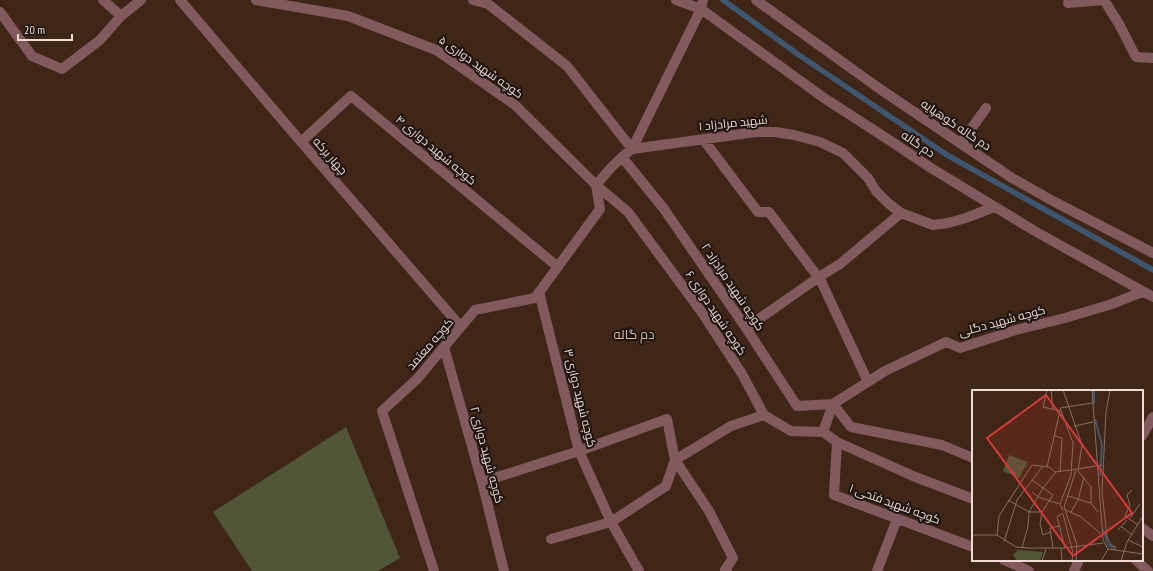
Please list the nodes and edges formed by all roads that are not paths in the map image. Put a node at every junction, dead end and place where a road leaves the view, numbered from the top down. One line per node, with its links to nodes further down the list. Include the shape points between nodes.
1 (103, 0): 12 (street)
2 (141, 0): 12 (street)
3 (180, 0): 16 (street, چهار برکه)
4 (256, 0): 20 (street, کوچه شهید دواری ۵, via 348,16 436,50 515,105)
5 (473, 0): 18 (street, via 488,4 567,66)
6 (676, 0): 10 (street, دم گاله)
7 (756, 0): 17 (street, دم گاله کوهپایه, via 880,89)
8 (1105, 0): 9 (street); 13 (street, via 1136,57)
9 (1068, 3)
10 (702, 5): 18 (street); 21 (street, دم گاله, via 824,98)
11 (0, 12): 12 (street, via 32,56 62,68 100,40)
12 (121, 16)
13 (1153, 58)
14 (986, 108): 17 (street)
15 (703, 139): 18 (street, شهید مرادزاد ۱); 22 (street, شهید مرادزاد ۱, via 775,132 820,142 843,153 868,178 876,191); 25 (street, via 758,212 769,212)
16 (301, 142): 24 (street, کوچه شهید دواری ۴, via 351,96); 29 (street, چهار برکه)
17 (961, 143): 23 (street, دم گاله کوهپایه, via 1012,178)
18 (632, 149): 19 (street)
19 (622, 156): 20 (street); 30 (street, کوچه شهید مرادزاد ۲, via 664,209)
20 (596, 185): 24 (street, کوچه معتمد, via 600,209); 34 (street, کوچه شهید دواری ۶, via 628,212 703,314 742,374)
21 (994, 207): 22 (street, شهید مرادزاد ۱, via 966,218 933,225); 27 (street, دم گاله)
22 (901, 213): 25 (street, via 840,264)
23 (1153, 253)
24 (558, 267): 26 (street, کوچه معتمد)
25 (819, 278): 30 (street); 32 (street)
26 (540, 292): 29 (street, کوچه معتمد, via 535,298 475,310); 39 (street, کوچه شهید دواری ۳)
27 (1142, 292): 28 (street, دم گاله); 32 (street, کوچه شهید دگلی, via 1112,304 960,348 946,342 885,371)
28 (1153, 297)
29 (461, 327): 31 (street, کوچه معتمد)
30 (746, 328): 33 (street, کوچه شهید مرادزاد ۲, via 797,406)
31 (444, 347): 42 (street, کوچه شهید دواری ۲); 53 (street, کوچه معتمد, via 417,379 382,412)
32 (868, 382): 33 (street, کوچه شهید دگلی)
33 (833, 404): 36 (street); 40 (street, via 851,427 942,445)
34 (764, 415): 36 (street, via 791,431); 41 (street, via 731,426)
35 (1153, 418): 37 (street)
36 (823, 432): 38 (street)
37 (1143, 434)
38 (837, 442): 43 (street); 44 (street, کوچه شهید فتحی ۱, via 834,495)
39 (579, 452): 41 (street, via 667,418); 42 (street); 45 (street, کوچه شهید دواری ۳)
40 (972, 458)
41 (675, 460): 45 (street, via 666,486); 56 (street, via 709,511 733,558)
42 (482, 482): 54 (street, کوچه شهید دواری ۲)
43 (972, 499)
44 (897, 519): 49 (street, کوچه شهید فتحی ۱); 57 (street)
45 (611, 522): 48 (street); 55 (street, کوچه شهید دواری ۳)
46 (1143, 529): 47 (street)
47 (1153, 536)
48 (551, 539)
49 (972, 546)
50 (1006, 561): 58 (street)
51 (1079, 561): 59 (street)
52 (1137, 561): 60 (street)
53 (434, 571)
54 (504, 571)
55 (639, 571)
56 (725, 571)
57 (877, 571)
58 (1029, 571)
59 (1074, 571)
60 (1148, 571)

